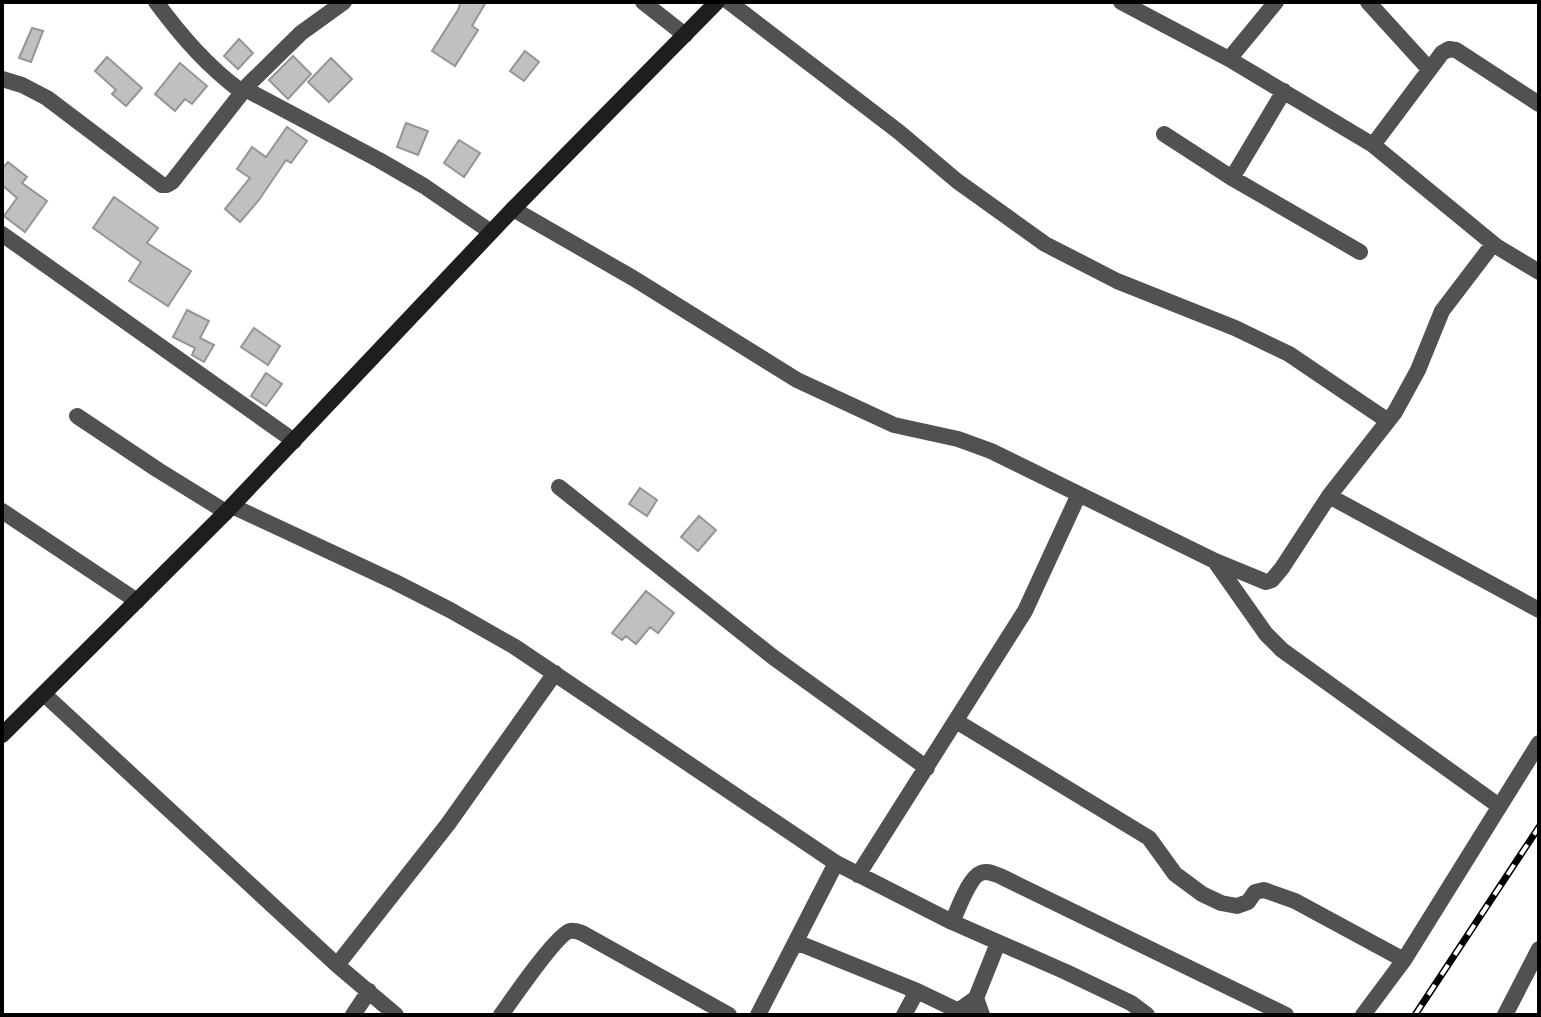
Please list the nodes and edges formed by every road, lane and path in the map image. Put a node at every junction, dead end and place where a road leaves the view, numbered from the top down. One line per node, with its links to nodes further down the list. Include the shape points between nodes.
1 (156, 2): 14 (street, via 191,48)
2 (344, 2): 9 (street)
3 (643, 2): 10 (street)
4 (717, 2): 10 (street)
5 (729, 2): 27 (street, via 1045,244 1117,281 1289,354)
6 (1121, 2): 11 (street)
7 (1276, 2): 11 (street)
8 (1368, 2): 12 (street)
9 (323, 10): 14 (street)
10 (685, 35): 20 (street)
11 (1229, 59): 15 (street)
12 (1429, 69): 16 (street, via 1442,53 1456,50); 18 (street)
13 (2, 79): 14 (street, via 47,98 162,185 172,182)
14 (243, 91): 21 (street, via 424,186)
15 (1284, 91): 18 (street); 19 (street)
16 (1539, 104)
17 (1164, 134): 19 (street)
18 (1373, 145): 23 (street)
19 (1232, 178): 24 (street)
20 (513, 209): 21 (street); 30 (street, via 797,380 894,425 991,451)
21 (491, 232): 28 (street)
22 (2, 234): 28 (street)
23 (1493, 244): 25 (street); 27 (street, via 1442,311 1418,370)
24 (1360, 252)
25 (1539, 272)
26 (77, 416): 32 (street)
27 (1388, 421): 31 (street)
28 (294, 441): 32 (street)
29 (559, 487): 42 (street, via 773,657)
30 (1079, 494): 34 (street); 39 (street, via 1025,611)
31 (1329, 496): 34 (street, via 1272,580); 36 (street)
32 (229, 509): 35 (street); 37 (street, via 395,582)
33 (2, 511): 35 (street)
34 (1215, 561): 43 (street, via 1282,650)
35 (137, 601): 38 (street)
36 (1539, 610)
37 (555, 673): 44 (street); 51 (street, via 448,824)
38 (44, 694): 40 (street); 51 (street)
39 (956, 721): 42 (street); 50 (street, via 1149,838 1175,874 1202,894 1237,906 1264,890 1295,901)
40 (2, 735)
41 (1539, 743): 43 (street)
42 (927, 768): 45 (street)
43 (1499, 806): 50 (street)
44 (836, 863): 45 (street); 47 (street)
45 (858, 875): 46 (street)
46 (952, 922): 48 (street); 66 (street, via 972,880 987,872)
47 (796, 942): 53 (street); 62 (street)
48 (998, 943): 54 (street); 65 (street)
49 (1539, 949): 68 (street)
50 (1404, 960): 67 (street)
51 (337, 965): 52 (street)
52 (369, 991): 57 (street); 58 (street)
53 (917, 991): 56 (street); 63 (street)
54 (976, 998): 56 (street); 64 (street)
55 (699, 999): 59 (street, via 573,930 556,942); 60 (street); 61 (street)
56 (963, 1013)
57 (353, 1015)
58 (396, 1015)
59 (501, 1015)
60 (691, 1015)
61 (729, 1015)
62 (758, 1015)
63 (904, 1015)
64 (982, 1015)
65 (1147, 1015)
66 (1286, 1015)
67 (1363, 1015)
68 (1505, 1015)

